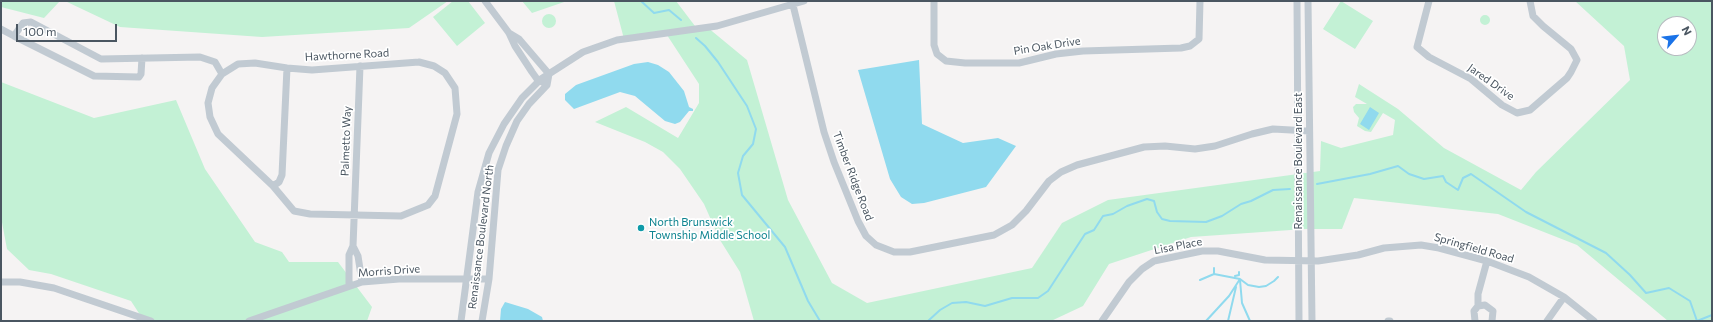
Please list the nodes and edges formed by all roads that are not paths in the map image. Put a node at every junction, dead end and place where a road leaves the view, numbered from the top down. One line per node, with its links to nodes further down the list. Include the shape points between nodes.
1 (484, 1): 11 (street)
2 (804, 1): 9 (street, Renaissance Boulevard North)
3 (934, 1): 4 (street, Pin Oak Drive, via 934,45 937,54 946,62 965,64 1019,63 1056,54 1083,51 1190,46 1199,39)
4 (1200, 1)
5 (1297, 1): 20 (street, Renaissance Boulevard East)
6 (1308, 1): 21 (street, Renaissance Boulevard East)
7 (1530, 1): 8 (street, Jared Drive, via 1533,16 1572,49 1577,60 1567,78 1530,110 1517,113 1502,105 1471,79 1429,58 1417,47)
8 (1427, 2)
9 (792, 3): 17 (street, Renaissance Boulevard North, via 717,26 617,40 583,52); 20 (street, Timber Ridge Road, via 824,132 858,221 866,236 876,245 894,252 910,252 994,235 1012,225 1049,181 1077,165 1144,147 1195,149 1215,146 1273,129)
10 (1, 29): 12 (street)
11 (509, 33): 17 (street, via 519,39); 18 (street, via 515,46)
12 (14, 36): 13 (street, via 23,22 31,22 101,59); 13 (street, via 94,76 139,77)
13 (142, 58): 16 (street, via 200,57 215,62)
14 (360, 66): 15 (street, Hawthorne Road, via 326,70); 23 (street, Palmetto Way); 23 (street, Hawthorne Road, via 419,62 434,66 445,73 455,88 457,114 435,196 428,205 401,216)
15 (287, 68): 16 (street, Hawthorne Road, via 255,63 238,64); 22 (street, via 282,175 279,182)
16 (222, 74): 22 (street, Hawthorne Road, via 212,88 208,103 210,117 218,134)
17 (549, 74): 18 (street, Renaissance Boulevard North); 19 (street)
18 (540, 80): 19 (street); 29 (street, Renaissance Boulevard North, via 522,98 504,124 489,153 478,192)
19 (547, 85): 28 (street, Renaissance Boulevard North, via 517,121 498,170)
20 (1299, 130): 21 (street, Timber Ridge Road); 25 (street, Renaissance Boulevard East)
21 (1309, 131): 26 (street, Renaissance Boulevard East)
22 (273, 186): 23 (street, Hawthorne Road, via 294,211)
23 (354, 216): 24 (street)
24 (353, 246): 31 (street, via 358,256); 32 (street, via 349,255)
25 (1299, 260): 26 (street, Lisa Place); 39 (street, Lisa Place, via 1265,260 1218,251 1202,251 1154,261 1129,282); 40 (street, Renaissance Boulevard East)
26 (1310, 260): 27 (street, Springfield Road, via 1336,259 1384,248 1421,245); 41 (street, Renaissance Boulevard East)
27 (1487, 261): 33 (street, Springfield Road, via 1529,277); 34 (street, via 1478,294)
28 (489, 279): 29 (street, Morris Drive); 38 (street, Renaissance Boulevard North)
29 (467, 280): 31 (street, Morris Drive, via 399,279); 37 (street, Renaissance Boulevard North)
30 (1, 282): 35 (street, via 20,282 54,288)
31 (362, 282): 32 (street, Morris Drive)
32 (349, 286): 36 (street, Morris Drive)
33 (1564, 297): 44 (street); 45 (street, Springfield Road)
34 (1478, 306): 42 (street, via 1474,311); 43 (street, via 1485,305 1491,308 1494,314)
35 (152, 321)
36 (249, 321)
37 (461, 321)
38 (482, 321)
39 (1102, 321)
40 (1300, 321)
41 (1312, 321)
42 (1475, 321)
43 (1492, 321)
44 (1547, 321)
45 (1594, 321)

